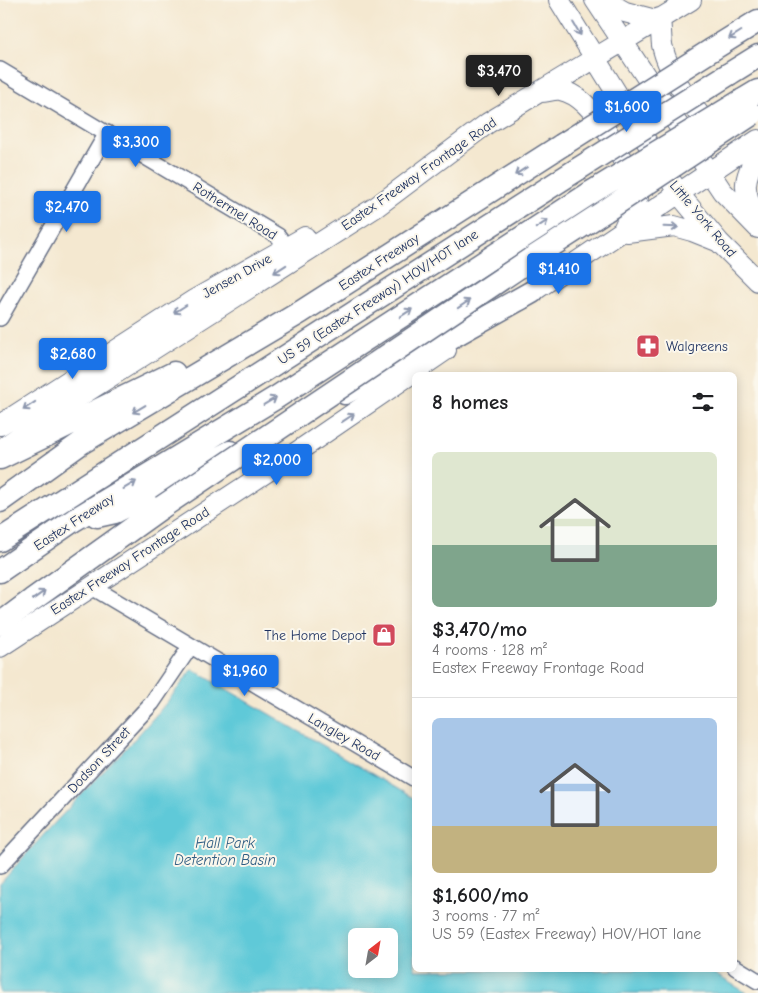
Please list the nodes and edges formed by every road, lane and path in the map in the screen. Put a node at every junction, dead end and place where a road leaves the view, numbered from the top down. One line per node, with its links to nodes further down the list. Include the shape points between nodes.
1 (559, 0): 9 (main road, Little York Road, one-way to 9)
2 (595, 0): 7 (main road)
3 (604, 0): 5 (main road, via 625,12)
4 (691, 0): 5 (main road, Eastex Freeway Frontage Road)
5 (658, 19): 7 (main road, Eastex Freeway Frontage Road); 15 (main road, via 668,62 710,127 738,145)
6 (758, 21): 25 (highway, Eastex Freeway, one-way to 25, bridge)
7 (623, 42): 9 (main road, Eastex Freeway Frontage Road); 16 (main road)
8 (758, 56): 34 (highway, US 59 (Eastex Freeway) HOV/HOT lane, bridge)
9 (595, 59): 11 (main road, Eastex Freeway Frontage Road); 17 (main road, Little York Road)
10 (0, 70): 14 (street, Rothermel Road)
11 (541, 92): 13 (main road, Eastex Freeway Frontage Road); 20 (main road, via 559,90 572,95 596,114 622,159 638,196)
12 (753, 104): 33 (highway, Eastex Freeway, one-way to 12, bridge, via 277,397 592,192); 37 (highway, one-way to 12, bridge, via 162,507 605,211)
13 (477, 131): 22 (main road, Jensen Drive); 30 (main road, Eastex Freeway Frontage Road, one-way to 30, via 376,207)
14 (107, 133): 22 (street, Rothermel Road, via 278,236); 26 (street)
15 (756, 145): 16 (main road, Eastex Freeway Frontage Road); 18 (main road, via 748,171 746,198)
16 (710, 173): 17 (main road, Eastex Freeway Frontage Road); 19 (main road, via 722,191)
17 (679, 194): 20 (main road, Eastex Freeway Frontage Road); 21 (main road, Little York Road)
18 (758, 221)
19 (758, 228)
20 (622, 232): 21 (main road, one-way to 21, via 674,226); 24 (main road, Eastex Freeway Frontage Road)
21 (719, 242): 23 (main road, Little York Road)
22 (287, 248): 29 (main road, Jensen Drive, one-way to 29, via 194,300)
23 (758, 281)
24 (532, 292): 27 (main road, Eastex Freeway Frontage Road, one-way to 24); 33 (highway, via 416,357 115,512)
25 (301, 312): 31 (highway); 32 (highway, Eastex Freeway, one-way to 32, via 81,443)
26 (0, 318)
27 (415, 372)
28 (412, 374): 36 (main road, Eastex Freeway Frontage Road, one-way to 28)
29 (0, 425)
30 (0, 450)
31 (0, 458)
32 (0, 501)
33 (74, 520): 35 (highway, Eastex Freeway)
34 (0, 540)
35 (0, 571)
36 (92, 588): 38 (main road, Eastex Freeway Frontage Road); 39 (street, Langley Road)
37 (0, 624)
38 (0, 647)
39 (190, 647): 40 (street, Langley Road); 41 (street, Dodson Street, via 152,703)
40 (412, 777)
41 (0, 866)
42 (737, 968): 43 (street)
43 (758, 981)

